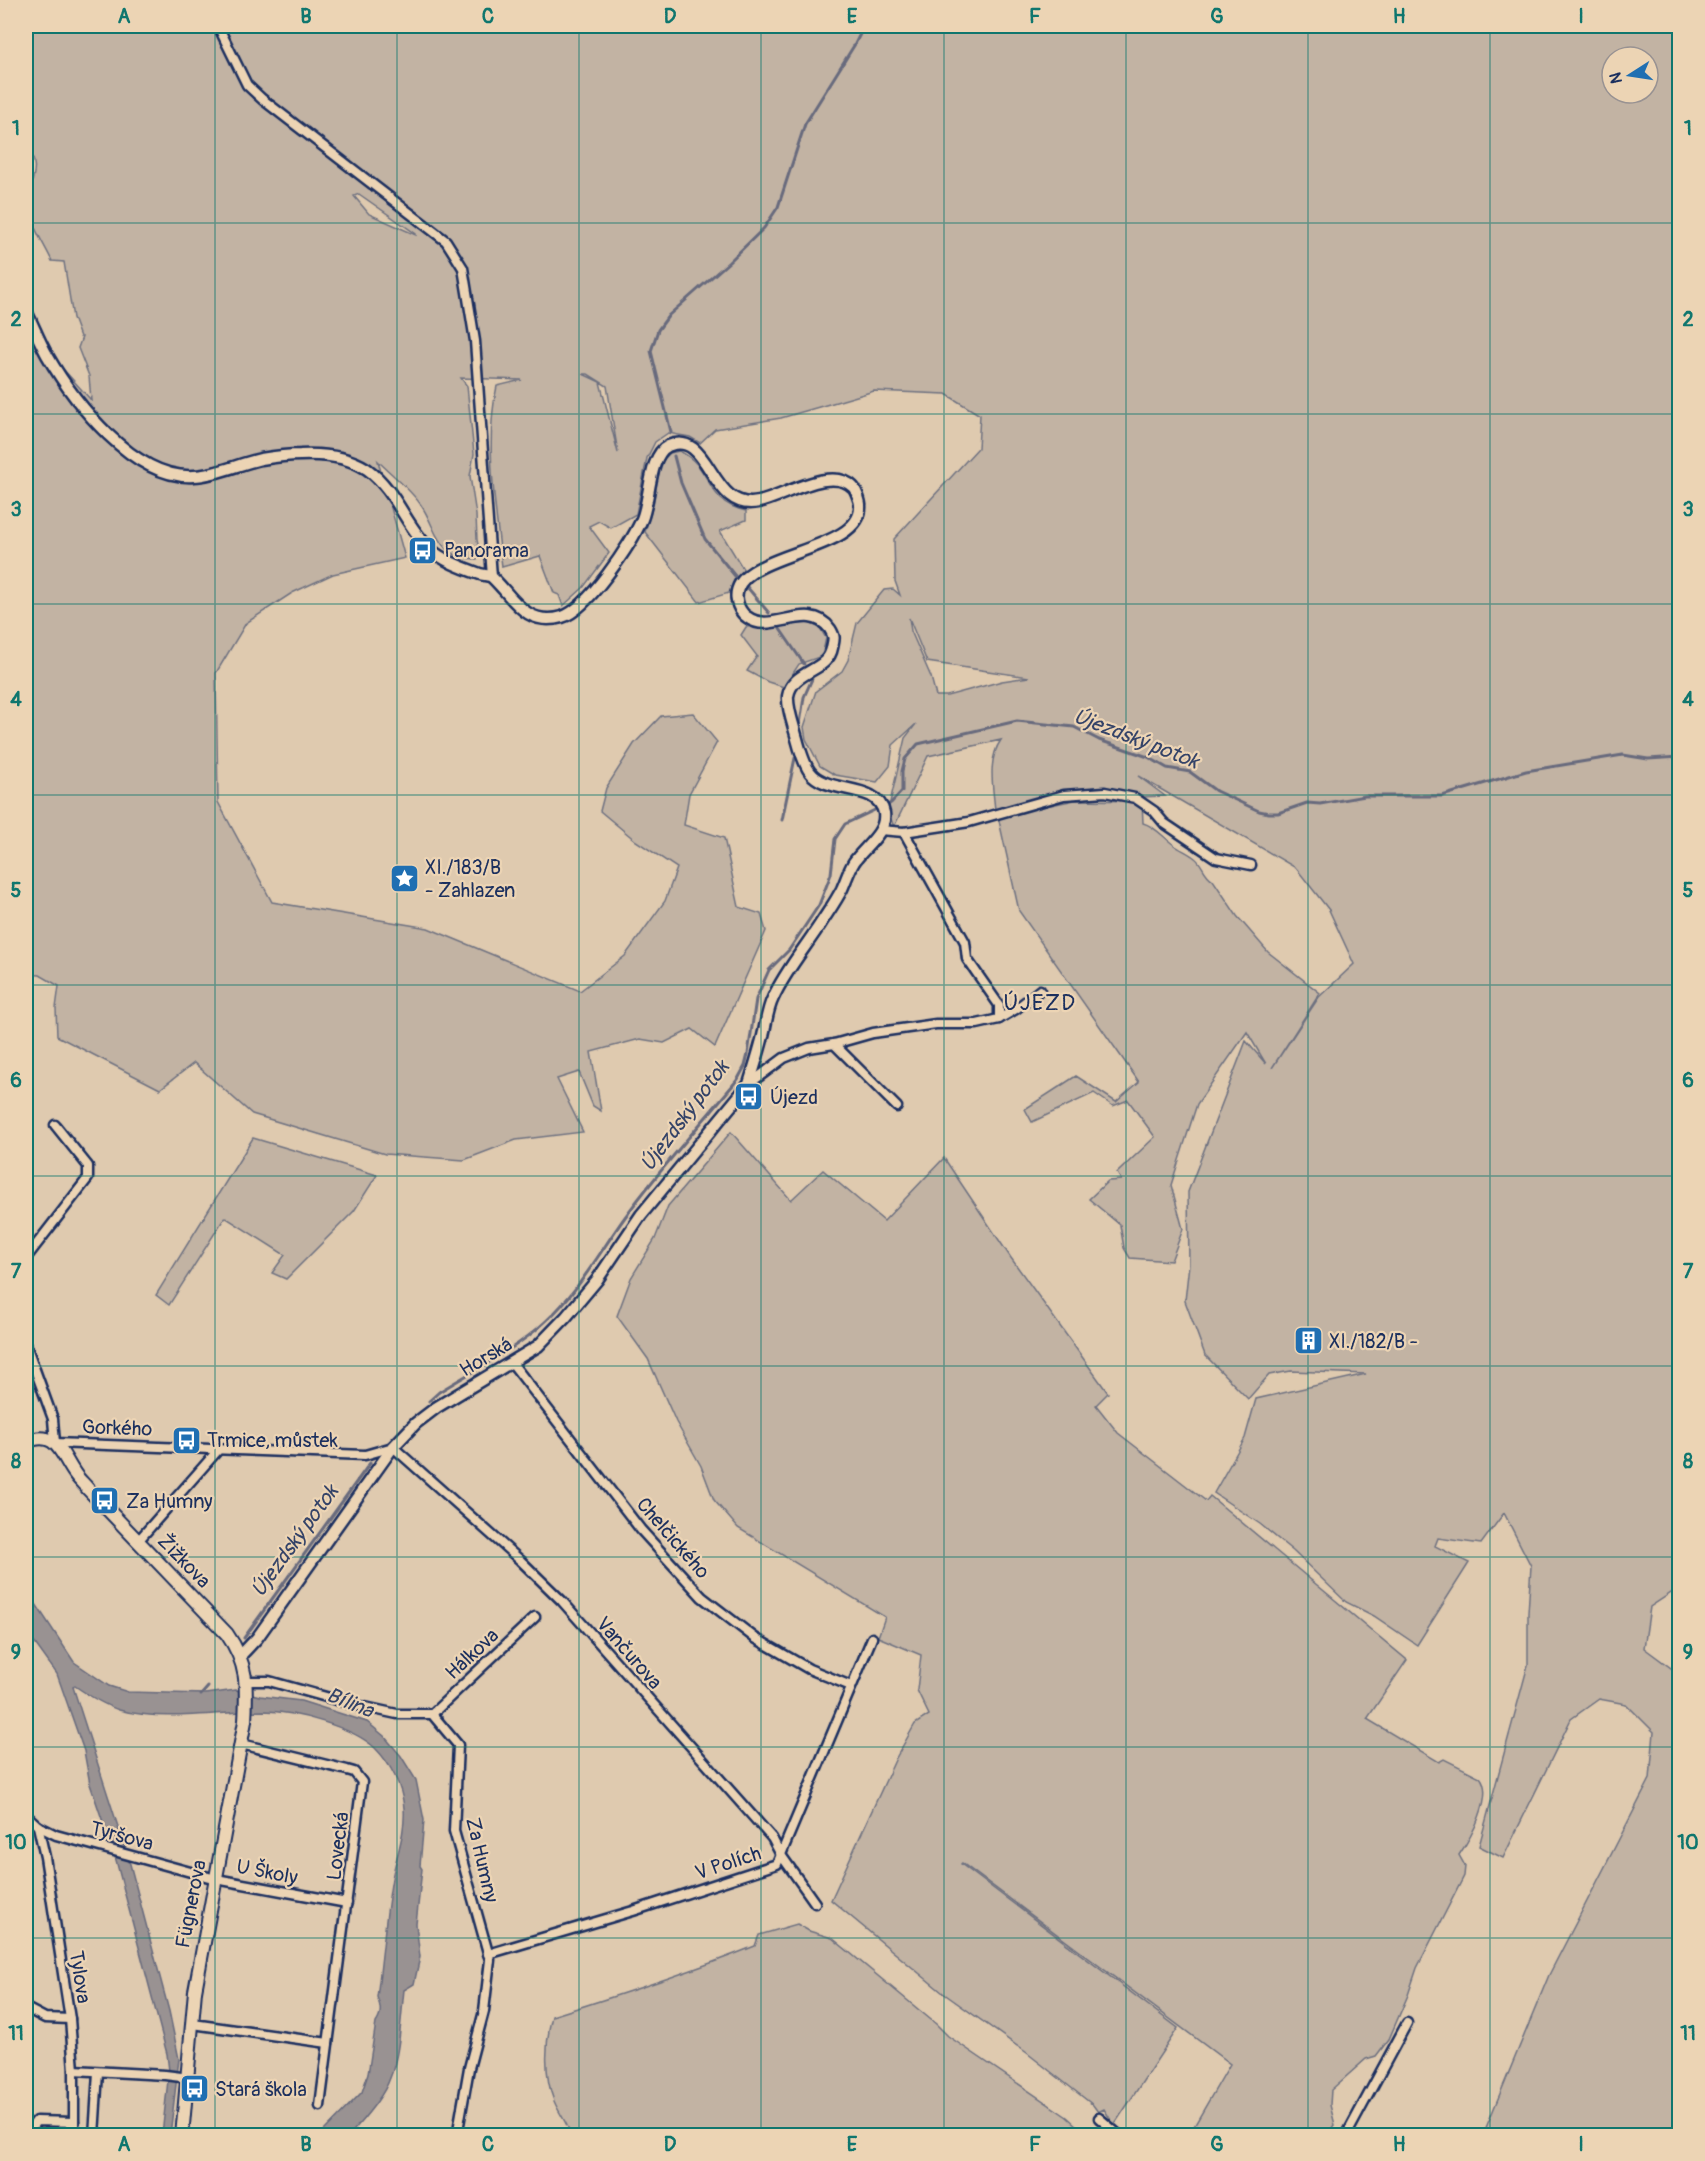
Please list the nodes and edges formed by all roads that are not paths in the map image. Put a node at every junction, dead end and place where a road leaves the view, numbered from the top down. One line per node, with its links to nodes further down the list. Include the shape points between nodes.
1 (218, 26): 3 (street, via 247,85 446,241 463,268 475,341)
2 (26, 311): 3 (street, via 46,353 93,419 133,456 158,471 187,477 214,474 259,459 289,455 322,454 349,460 368,470 397,500 427,546 446,560)
3 (492, 577): 4 (street, via 523,611 540,618 558,618 579,608 635,533 643,517 655,463 660,451 671,444 687,445 698,451 726,493 748,503 816,481 844,481 854,488 860,502 854,522 837,536 747,576 739,585 737,605 753,622 805,616 819,619 829,627 834,639 831,657 802,674 788,695 799,744 810,772 824,784 866,793 879,801 884,814)
4 (880, 830): 5 (street); 10 (street, via 854,862 839,893 770,1002)
5 (904, 832): 6 (street, via 969,822 1064,795 1105,792 1135,798 1216,858); 8 (street, via 965,942 967,959 999,1005)
6 (1251, 865)
7 (1040, 990): 8 (street)
8 (999, 1018): 9 (street, via 977,1024 936,1024 873,1033)
9 (834, 1044): 10 (street, via 808,1048 784,1058); 11 (street)
10 (749, 1084): 15 (street, Horská, via 641,1215 597,1280 566,1317 538,1346)
11 (897, 1107)
12 (55, 1125): 13 (street, via 88,1166 88,1178)
13 (26, 1258)
14 (26, 1345): 17 (street, Žižkova, via 53,1419)
15 (512, 1363): 18 (street, Horská, via 437,1407); 25 (street, Chelčického, via 641,1530 702,1597 755,1638 809,1669)
16 (26, 1442): 17 (main road, via 42,1438)
17 (55, 1443): 19 (street, Gorkého); 20 (main road, Žižkova, via 75,1475)
18 (393, 1447): 19 (street, Gorkého, via 365,1455); 23 (street, Horská, via 257,1638); 30 (street, Vančurova, via 562,1601 772,1838)
19 (219, 1449): 20 (street)
20 (138, 1541): 23 (main road, Žižkova, via 227,1634)
21 (535, 1617): 26 (street, Hálkova)
22 (872, 1638): 25 (street, V Polích)
23 (240, 1656): 24 (main road, Žižkova)
24 (247, 1685): 26 (street, via 269,1681 397,1714); 27 (main road, Fügnerova)
25 (851, 1686): 30 (street, V Polích)
26 (432, 1714): 34 (street, Za Humny, via 458,1745 454,1831)
27 (241, 1744): 31 (main road, Fügnerova); 32 (street, Lovecká, via 359,1776 362,1788)
28 (26, 1815): 29 (street, Tyršova)
29 (38, 1826): 31 (street, Tyršova, via 56,1835); 36 (street, Tylova)
30 (781, 1855): 33 (street, Vančurova); 34 (street, V Polích, via 777,1864)
31 (216, 1879): 32 (street, U Školy); 38 (main road, Fügnerova, via 195,1991)
32 (347, 1903): 39 (street, Lovecká)
33 (815, 1903)
34 (488, 1954): 50 (street, Za Humny, via 484,2011)
35 (26, 2008): 36 (street, via 45,2018)
36 (70, 2019): 40 (street, Tylova)
37 (1407, 2023): 52 (street)
38 (193, 2024): 39 (street); 42 (main road, Fügnerova)
39 (328, 2043): 43 (street, Lovecká)
40 (74, 2070): 41 (street); 45 (street, Tylova)
41 (98, 2072): 42 (street); 48 (street)
42 (185, 2077): 49 (main road, Fügnerova)
43 (320, 2106)
44 (1099, 2118): 51 (street)
45 (74, 2122): 46 (street, via 36,2121); 47 (street, Tylova)
46 (26, 2136)
47 (74, 2136)
48 (94, 2136)
49 (182, 2136)
50 (457, 2136)
51 (1120, 2136)
52 (1346, 2136)

